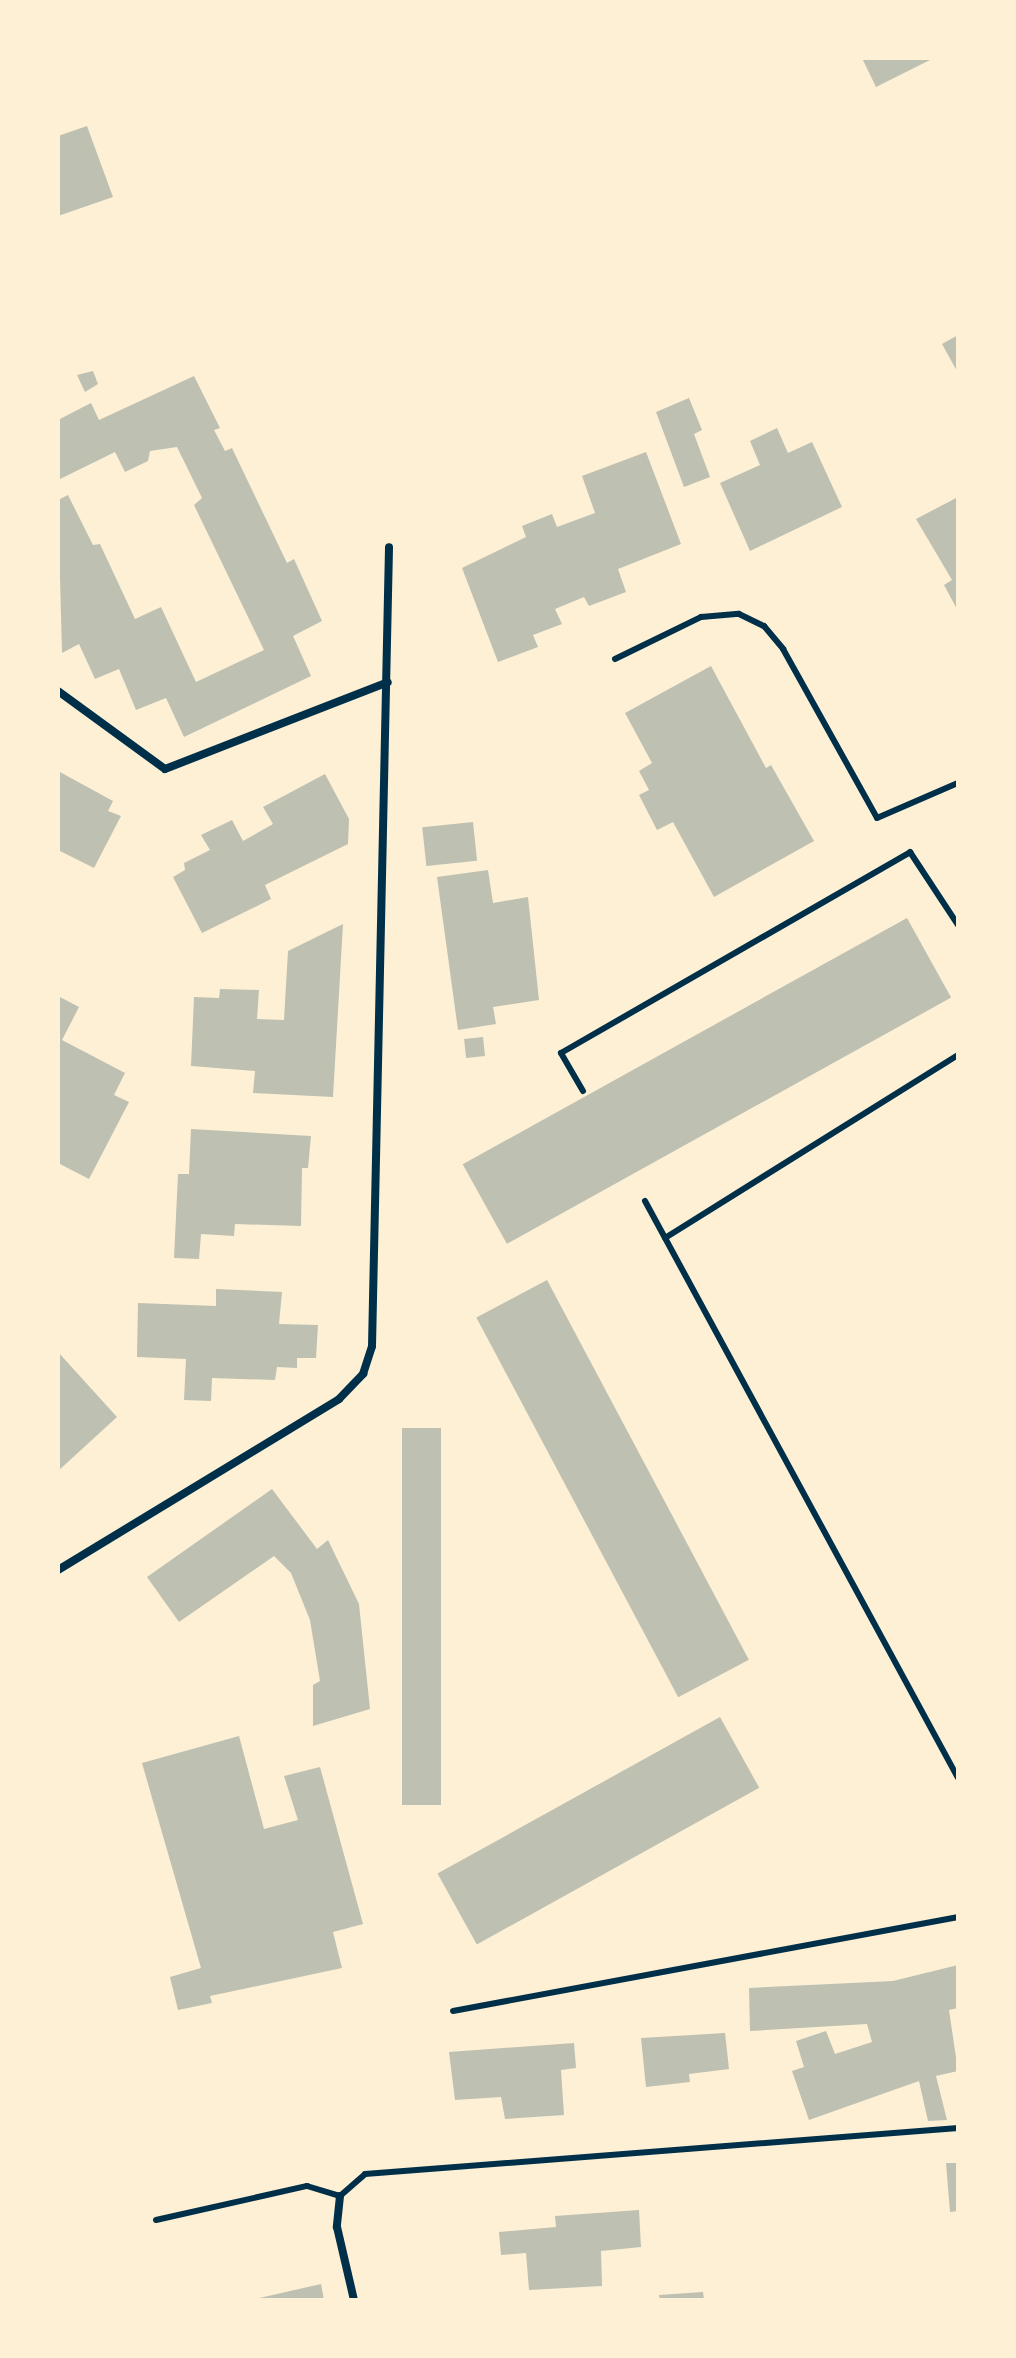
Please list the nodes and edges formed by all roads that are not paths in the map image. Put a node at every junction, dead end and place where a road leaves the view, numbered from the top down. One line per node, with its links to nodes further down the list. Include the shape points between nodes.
1 (389, 547): 3 (street)
2 (615, 659): 5 (lane, via 701,617 739,614 764,626 783,649 877,818)
3 (388, 682): 4 (street, via 165,769); 11 (street, via 372,1346 363,1374 339,1399)
4 (58, 691)
5 (958, 783)
6 (958, 925): 8 (lane, via 910,852 561,1053)
7 (958, 1055): 10 (lane)
8 (583, 1091)
9 (645, 1201): 10 (lane)
10 (665, 1238): 12 (lane)
11 (58, 1570)
12 (958, 1778)
13 (958, 1917): 14 (lane)
14 (453, 2011)
15 (958, 2128): 16 (lane, via 365,2174)
16 (340, 2196): 17 (lane, via 307,2186); 18 (street, via 337,2227)
17 (156, 2220)
18 (354, 2300)

